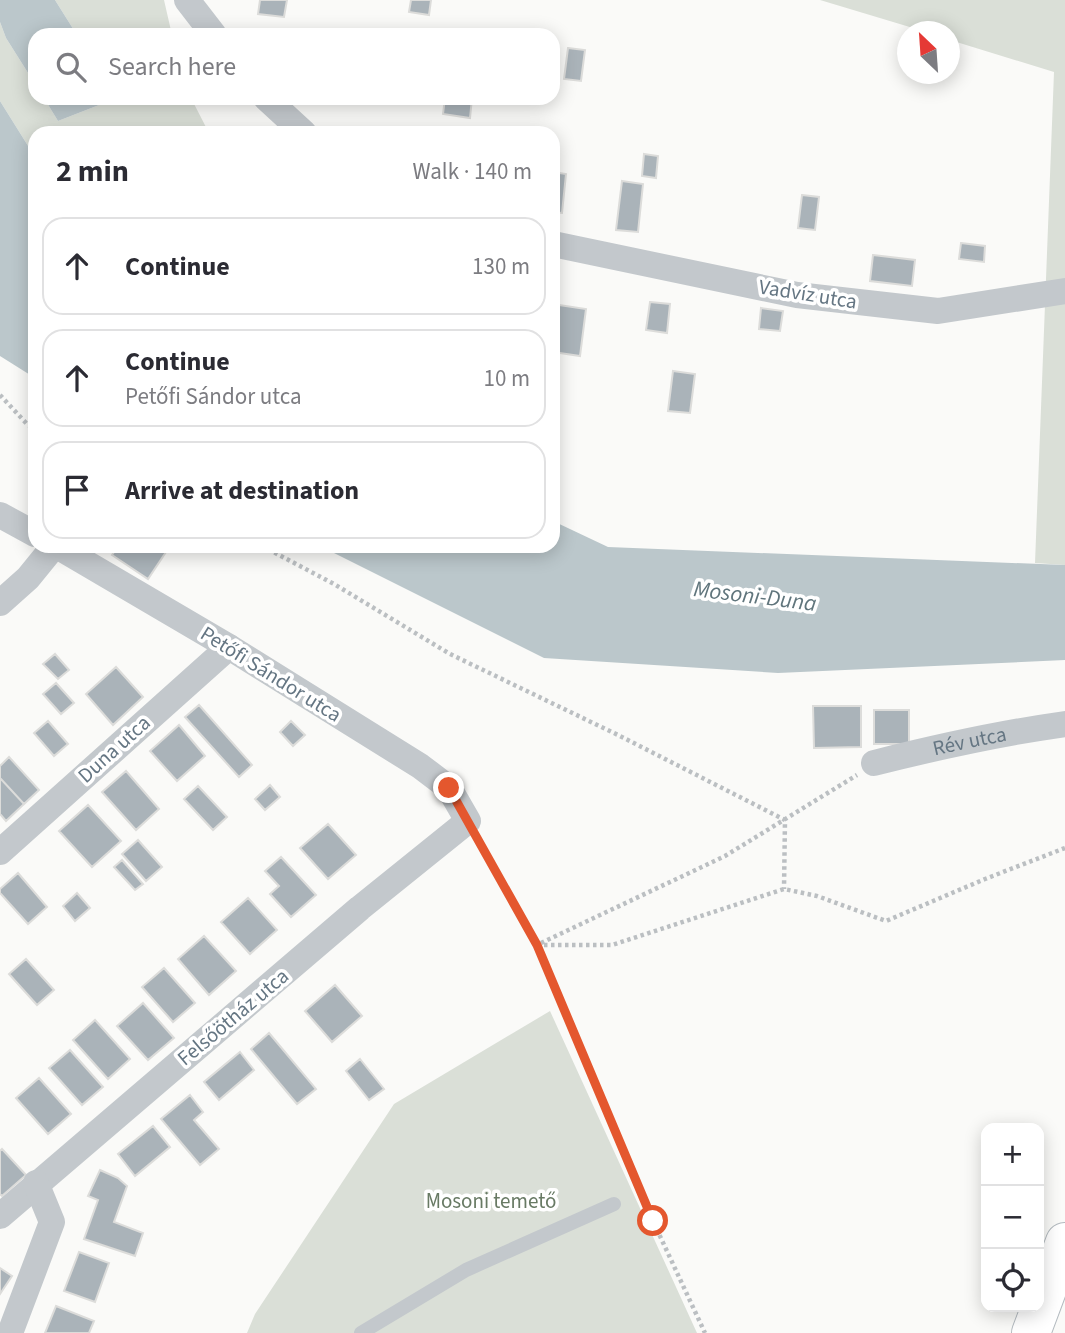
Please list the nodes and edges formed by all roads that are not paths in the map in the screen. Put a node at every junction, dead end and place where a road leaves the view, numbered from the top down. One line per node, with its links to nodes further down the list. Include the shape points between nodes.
1 (187, 0): 2 (street)
2 (209, 28)
3 (273, 105): 4 (street)
4 (296, 126)
5 (560, 245): 6 (street, Vadvíz utca, via 797,295 938,311)
6 (1065, 291)
7 (0, 515): 8 (street)
8 (28, 530)
9 (49, 553): 11 (street)
10 (67, 553): 12 (street, Petőfi Sándor utca)
11 (0, 603)
12 (229, 647): 15 (street, Petőfi Sándor utca, via 420,766 449,788); 16 (street, Duna utca)
13 (1065, 724): 14 (street, Rév utca)
14 (874, 763)
15 (468, 821): 17 (street, Felsőötház utca)
16 (0, 852)
17 (36, 1183): 19 (street, Felsőötház utca); 21 (street, via 52,1222)
18 (614, 1204): 22 (lane, via 466,1270)
19 (0, 1216)
20 (1065, 1242): 23 (main road)
21 (10, 1333)
22 (361, 1333)
23 (1031, 1333)

